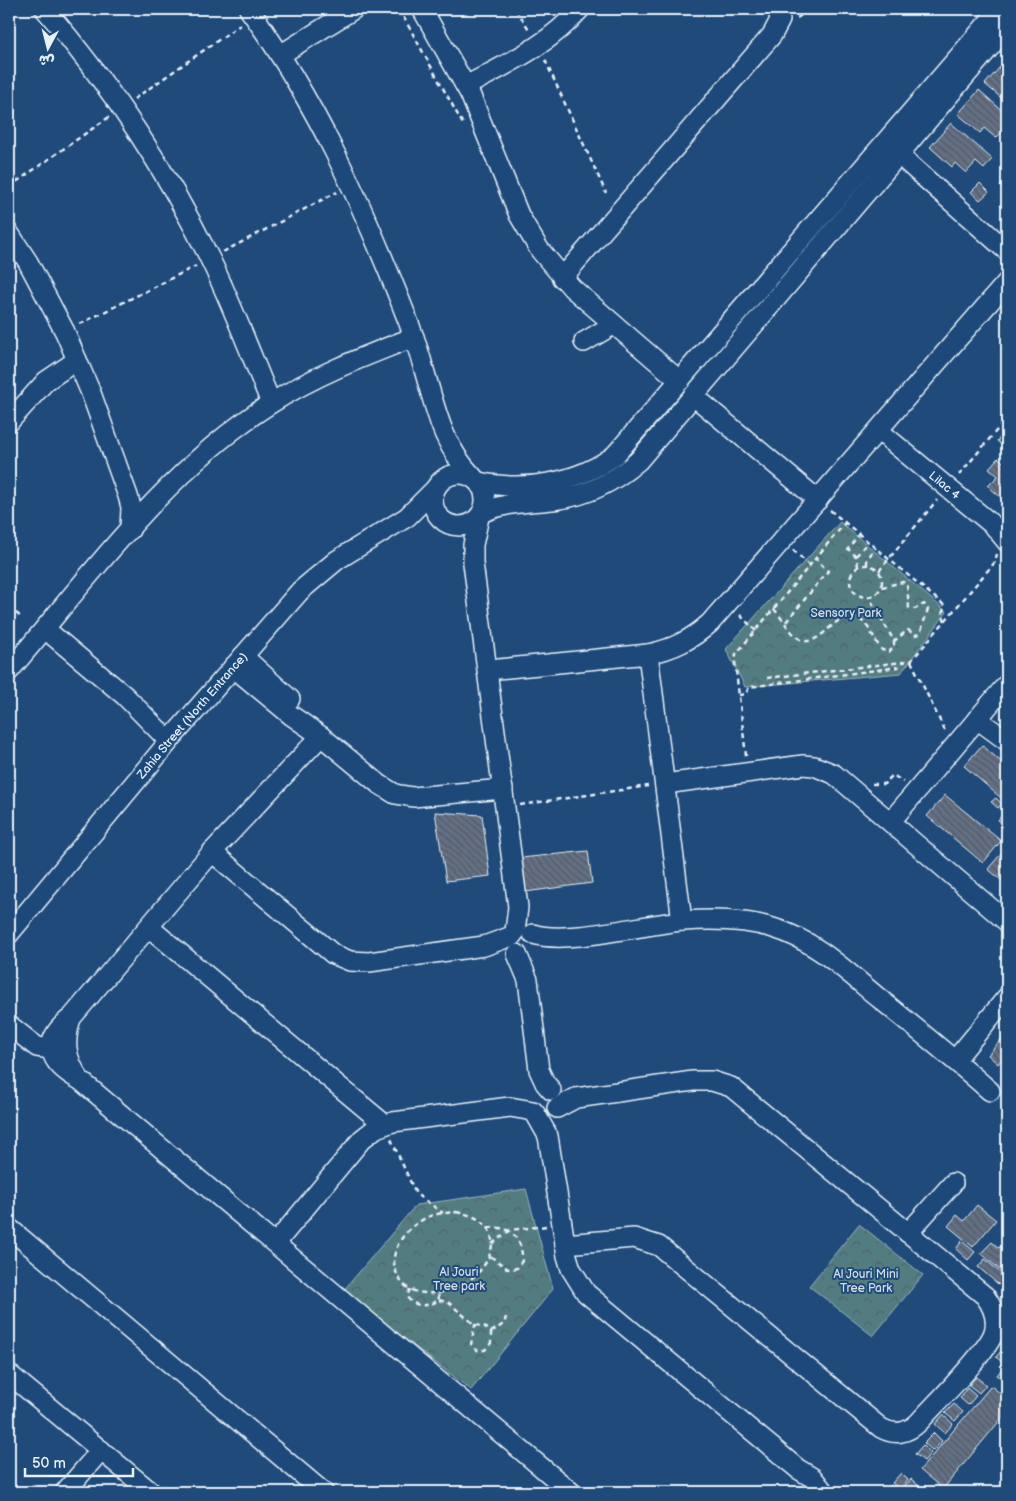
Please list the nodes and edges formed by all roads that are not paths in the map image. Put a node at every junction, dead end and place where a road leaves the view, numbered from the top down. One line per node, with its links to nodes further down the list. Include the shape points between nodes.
1 (45, 9): 25 (street, via 123,107 190,221 222,285)
2 (249, 9): 10 (street)
3 (354, 9): 10 (street)
4 (422, 9): 11 (street)
5 (580, 9): 11 (street, via 561,30 539,46)
6 (778, 9): 15 (street, via 780,20 772,35)
7 (1000, 9): 8 (street); 20 (street)
8 (1007, 16)
9 (1007, 27): 12 (street)
10 (280, 55): 18 (street, via 307,98 352,184)
11 (466, 86): 15 (street, via 526,229)
12 (899, 155): 14 (street); 22 (street)
13 (9, 233): 21 (street, via 42,288)
14 (1007, 250)
15 (562, 278): 17 (street)
16 (1007, 282): 28 (street)
17 (613, 326): 19 (street); 23 (street)
18 (414, 337): 25 (street, via 341,366); 27 (street)
19 (584, 342)
20 (705, 351): 22 (street); 23 (street)
21 (77, 360): 26 (street, via 46,381); 30 (street)
22 (721, 366): 24 (street)
23 (680, 381): 29 (street, via 626,445 590,471 562,480 515,485)
24 (695, 397): 33 (street); 34 (street, via 638,461 609,483 576,496 511,502)
25 (271, 403): 32 (street, via 213,446)
26 (9, 422)
27 (442, 431): 29 (street, via 459,461); 31 (street, via 443,452)
28 (880, 431): 33 (street); 38 (street, Lilac 4, via 994,526)
29 (476, 480): 31 (street, via 465,474 455,474 445,477); 34 (street, via 485,496)
30 (124, 486): 32 (street, via 140,494); 37 (street, via 130,507)
31 (436, 487): 35 (street, Zahia Street (North Entrance), via 414,511); 36 (street, via 435,511)
32 (160, 496): 37 (street)
33 (818, 500): 41 (street, via 697,635 674,647)
34 (481, 514): 36 (street, via 465,526); 39 (street, via 473,545)
35 (398, 522): 36 (street); 42 (street, Zahia Street (North Entrance), via 356,546 318,575)
36 (447, 523): 39 (street)
37 (130, 530): 40 (street)
38 (1002, 546)
39 (473, 563): 43 (street)
40 (45, 629): 44 (street); 48 (street)
41 (648, 654): 43 (street); 50 (street)
42 (238, 662): 47 (street, via 300,708); 48 (street, Zahia Street (North Entrance))
43 (488, 670): 51 (street)
44 (9, 671)
45 (1007, 684): 46 (street)
46 (978, 719): 49 (street); 52 (street)
47 (321, 736): 51 (street, via 394,794 413,797); 53 (street)
48 (172, 737): 57 (street, Zahia Street (North Entrance))
49 (1007, 741)
50 (665, 784): 52 (street, via 803,765 834,774); 54 (street)
51 (503, 789): 58 (street)
52 (891, 821): 55 (street)
53 (212, 852): 56 (street); 58 (street, via 326,949 341,958 369,962)
54 (682, 921): 58 (street); 63 (street, via 738,921 795,936 832,960)
55 (1007, 922)
56 (150, 928): 60 (street); 69 (street)
57 (9, 934)
58 (524, 943): 64 (street)
59 (1007, 997): 63 (street)
60 (72, 1017): 62 (street, via 54,1034); 65 (street, via 65,1047 68,1061)
61 (9, 1025): 62 (street, via 37,1047)
62 (51, 1049): 65 (street, via 60,1068)
63 (955, 1060): 66 (street)
64 (539, 1070): 67 (street); 68 (street)
65 (80, 1080): 74 (street)
66 (990, 1091)
67 (554, 1100): 68 (street, via 540,1088); 68 (street, via 546,1116); 70 (street); 73 (street, via 693,1081 722,1083 740,1091)
68 (533, 1103): 69 (street); 70 (street)
69 (384, 1124): 74 (street, via 362,1139)
70 (548, 1136): 75 (street)
71 (953, 1183): 73 (street)
72 (9, 1228): 80 (street)
73 (908, 1233): 76 (street, via 985,1296)
74 (276, 1243): 83 (street)
75 (565, 1244): 76 (street, via 634,1238 659,1246 881,1428 894,1433 908,1431 919,1422 984,1349); 79 (street, via 571,1269 586,1293)
76 (1001, 1325)
77 (9, 1374): 78 (street)
78 (101, 1450): 81 (street); 82 (street)
79 (798, 1469): 84 (street); 85 (street, via 818,1483)
80 (317, 1490)
81 (65, 1492)
82 (151, 1492)
83 (571, 1492)
84 (810, 1492)
85 (824, 1492)

